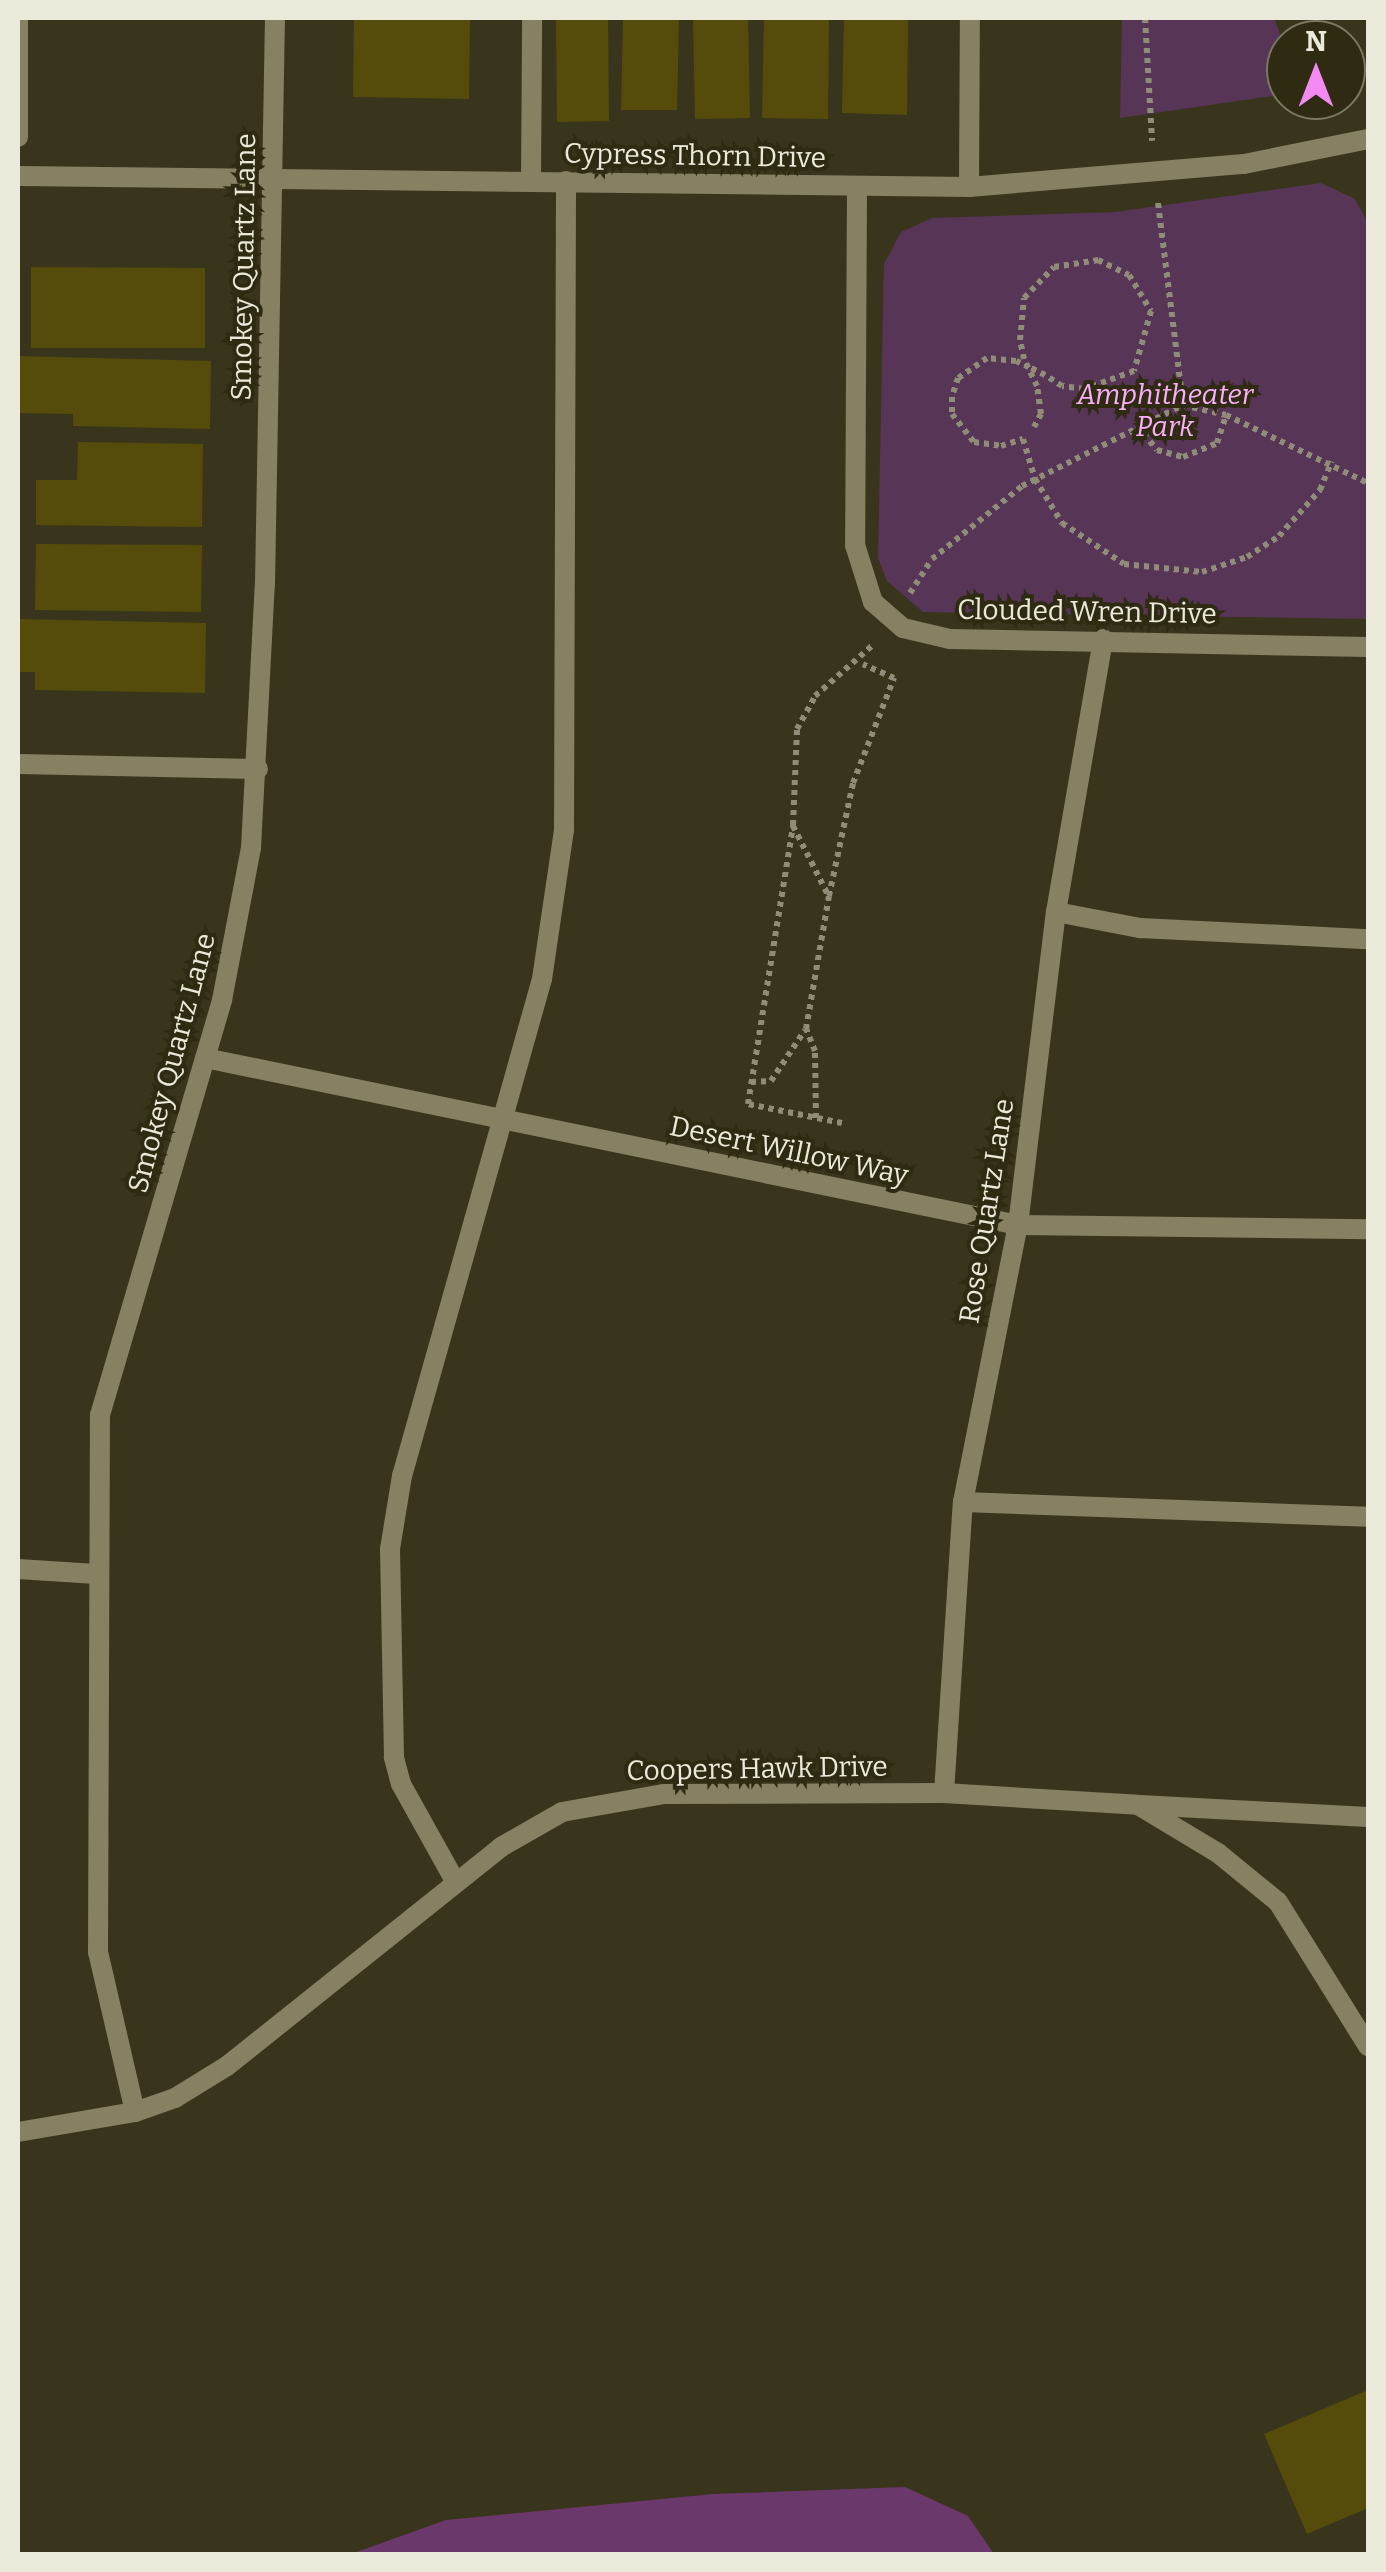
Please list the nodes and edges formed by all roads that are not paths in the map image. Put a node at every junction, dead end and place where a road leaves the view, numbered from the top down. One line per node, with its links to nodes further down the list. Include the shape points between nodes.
1 (18, 18): 5 (street)
2 (275, 18): 7 (street, Smokey Quartz Lane)
3 (532, 18): 9 (street)
4 (970, 18): 12 (street)
5 (18, 137)
6 (1368, 138): 12 (street, Cypress Thorn Drive, via 1155,175)
7 (273, 175): 8 (street, Cypress Thorn Drive); 9 (street, Cypress Thorn Drive); 16 (street, Smokey Quartz Lane)
8 (18, 176)
9 (531, 180): 10 (street, Cypress Thorn Drive)
10 (566, 181): 11 (street, Cypress Thorn Drive); 20 (street, via 564,830 542,979)
11 (857, 187): 12 (street, Cypress Thorn Drive); 13 (street, Clouded Wren Drive, via 855,545 873,602 904,628 950,640)
12 (970, 187)
13 (1102, 640): 14 (street, Clouded Wren Drive); 17 (street, Rose Quartz Lane)
14 (1368, 647)
15 (18, 764): 16 (street)
16 (258, 769): 19 (street, Smokey Quartz Lane, via 240,918)
17 (1056, 912): 18 (street, via 1140,928); 21 (street, Rose Quartz Lane)
18 (1368, 938)
19 (205, 1058): 20 (street, Desert Willow Way); 26 (street, Smokey Quartz Lane, via 100,1415)
20 (498, 1120): 21 (street, Desert Willow Way); 30 (street, via 402,1476 390,1550 394,1757 401,1784)
21 (1018, 1226): 22 (street, Desert Willow Way); 23 (street, Rose Quartz Lane)
22 (1368, 1229)
23 (963, 1502): 24 (street); 27 (street, Rose Quartz Lane)
24 (1368, 1517)
25 (18, 1568): 26 (street)
26 (96, 1574): 32 (street, Smokey Quartz Lane, via 98,1952)
27 (944, 1793): 28 (street, Coopers Hawk Drive); 30 (street, Coopers Hawk Drive, via 603,1800 562,1812)
28 (1138, 1805): 29 (street); 31 (street, Coopers Hawk Drive, via 1218,1853 1278,1902)
29 (1368, 1817)
30 (455, 1882): 32 (street, Coopers Hawk Drive, via 228,2066 175,2098)
31 (1368, 2046)
32 (135, 2112): 33 (street, Coopers Hawk Drive)
33 (18, 2132)

